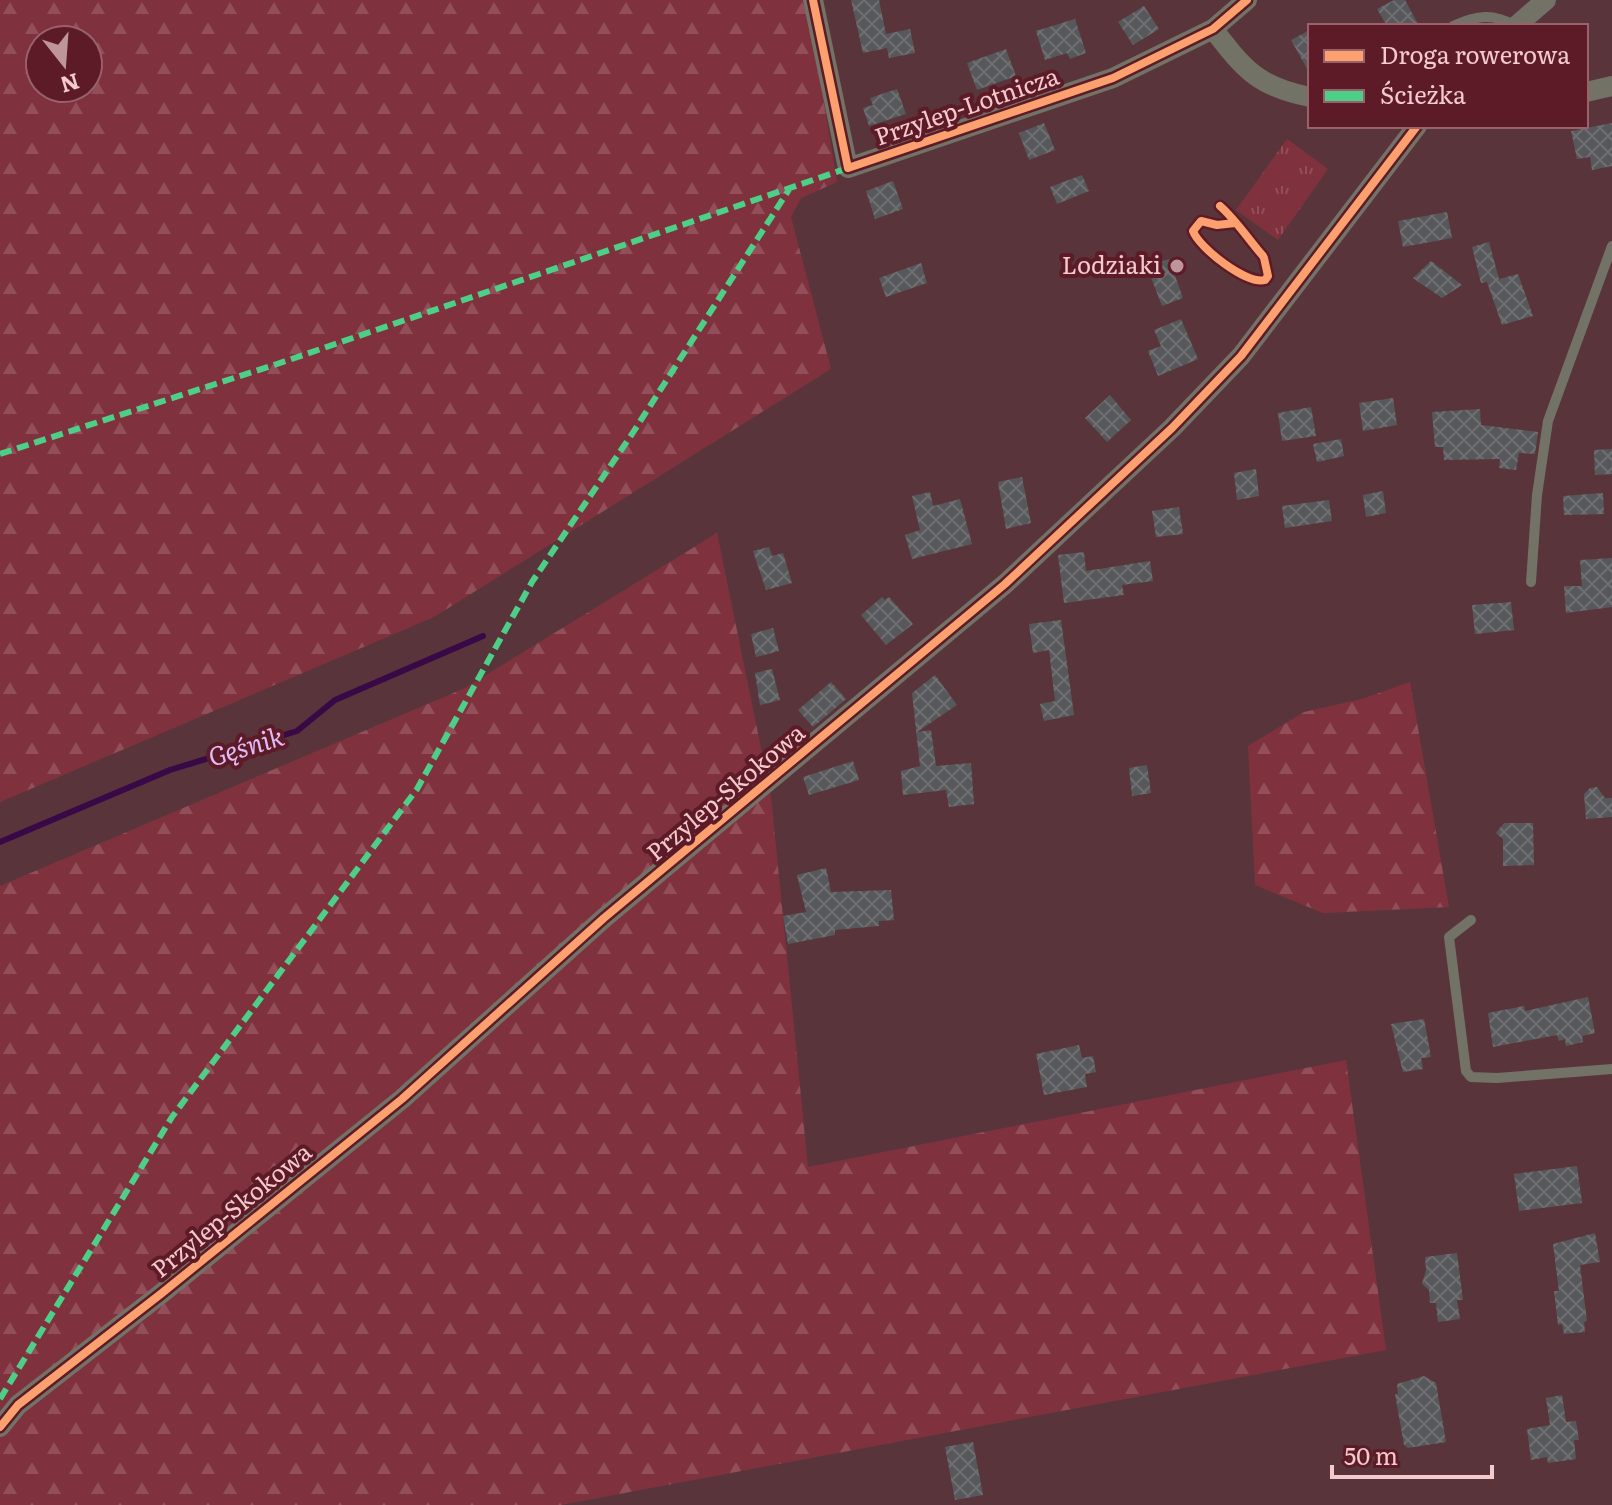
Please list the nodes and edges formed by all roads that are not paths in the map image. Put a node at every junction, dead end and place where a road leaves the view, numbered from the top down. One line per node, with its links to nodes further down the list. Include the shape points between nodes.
1 (813, 0): 7 (street, Przylep-Lotnicza, via 848,168 1113,78)
2 (1247, 0): 7 (street, Przylep-Lotnicza)
3 (1546, 0): 6 (street)
4 (1459, 24): 5 (lane, via 1486,15)
5 (1512, 24)
6 (1518, 24)
7 (1213, 29): 10 (street, via 1245,70 1279,91)
8 (1612, 86): 9 (street)
9 (1588, 92)
10 (1308, 97)
11 (1415, 128): 16 (street, Przylep-Skokowa, via 1241,356 1005,584 604,918 402,1099 18,1405)
12 (1612, 246): 13 (lane, via 1548,421)
13 (1531, 582)
14 (1471, 920): 15 (lane, via 1449,937 1466,1071 1471,1077)
15 (1612, 1069)
16 (0, 1427)

